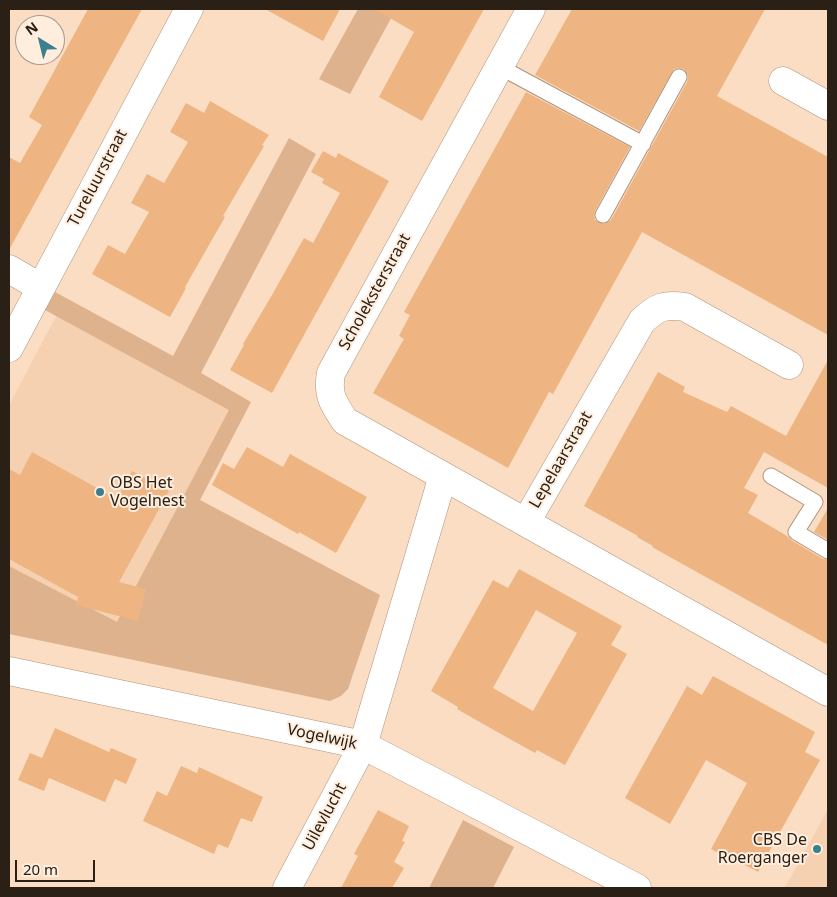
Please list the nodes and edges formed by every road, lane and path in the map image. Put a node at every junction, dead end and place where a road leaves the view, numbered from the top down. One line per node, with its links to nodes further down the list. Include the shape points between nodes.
1 (189, 9): 10 (street, Tureluurstraat)
2 (530, 9): 3 (street, Scholeksterstraat)
3 (498, 66): 7 (lane); 13 (street, Scholeksterstraat, via 331,373 328,387 345,420)
4 (680, 77): 7 (lane)
5 (783, 81): 6 (street)
6 (828, 106)
7 (643, 144): 8 (lane)
8 (604, 215)
9 (9, 269): 10 (street)
10 (40, 287): 11 (street, Tureluurstraat)
11 (9, 348)
12 (789, 365): 15 (street, Lepelaarstraat, via 685,307 672,305 655,309 642,321)
13 (443, 476): 15 (street, Scholeksterstraat); 19 (street)
14 (771, 476): 16 (lane, via 814,502 796,532)
15 (526, 522): 18 (street, Lepelaarstraat)
16 (828, 551)
17 (9, 670): 19 (street, Vogelwijk)
18 (828, 692)
19 (363, 745): 20 (street, Uilevlucht); 21 (street, Vogelwijk)
20 (287, 888)
21 (637, 888)

